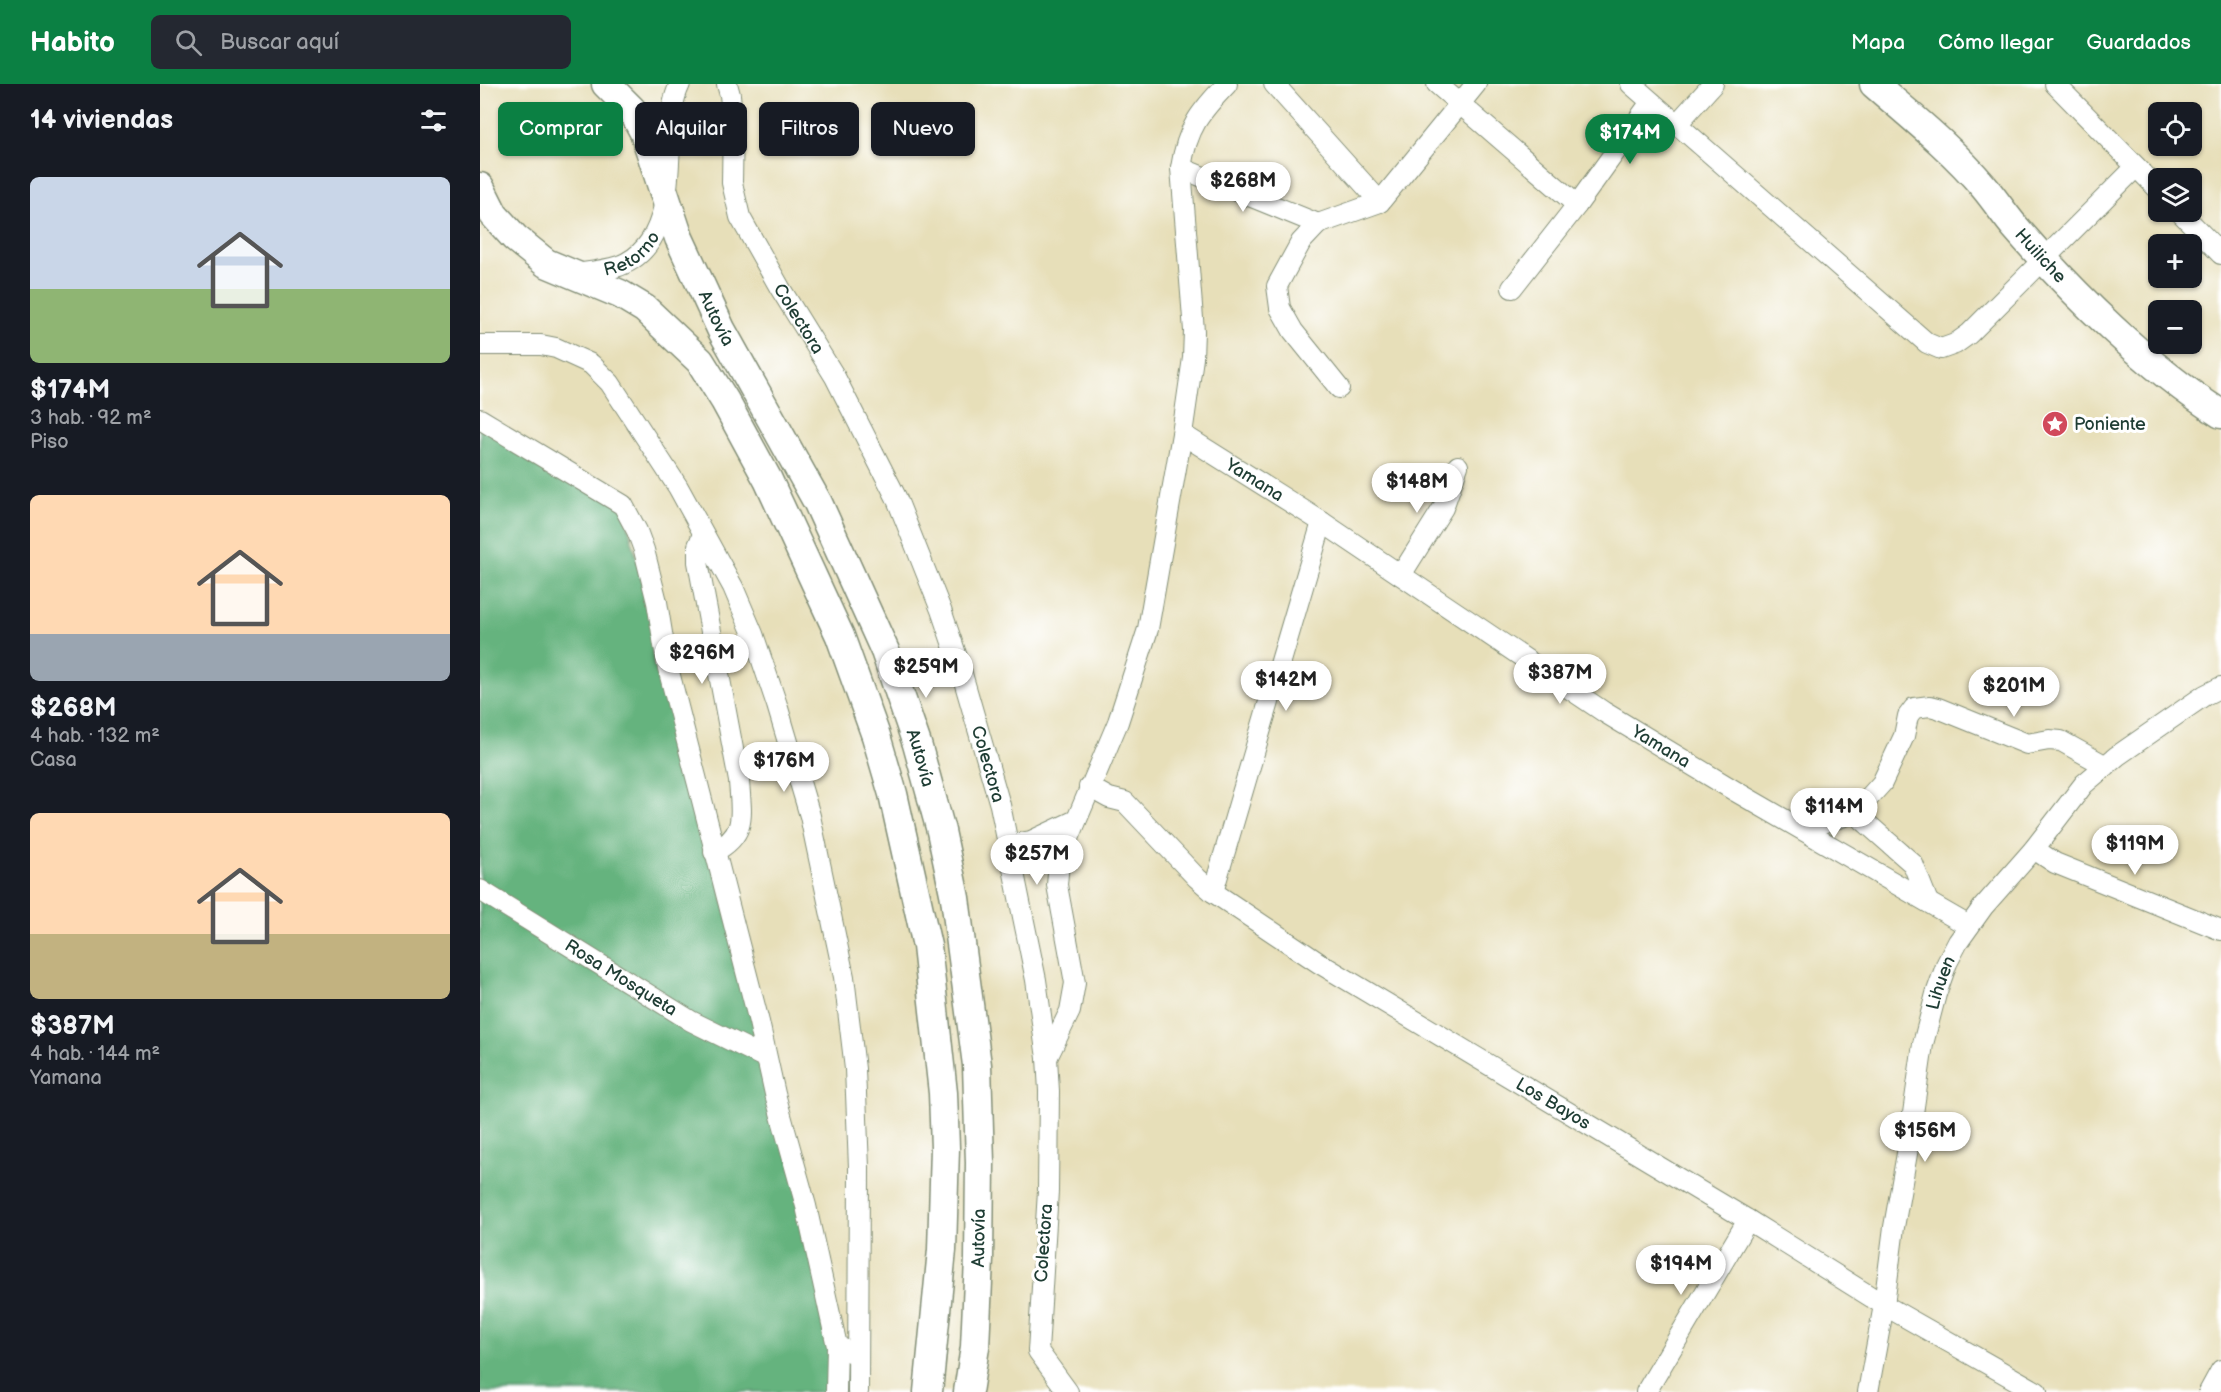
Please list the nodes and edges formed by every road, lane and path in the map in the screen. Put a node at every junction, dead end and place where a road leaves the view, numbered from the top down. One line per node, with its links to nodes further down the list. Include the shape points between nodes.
1 (606, 84): 19 (street, Autovía, via 628,105 644,132)
2 (680, 84): 19 (street, Retorno, via 672,112)
3 (726, 84): 43 (street, Colectora, via 733,122 732,183 740,217 835,377 896,497 958,660)
4 (1227, 84): 16 (street, via 1198,117)
5 (1274, 84): 20 (street)
6 (1437, 84): 13 (street)
7 (1476, 84): 13 (street)
8 (1631, 84): 12 (street)
9 (1713, 84): 14 (street)
10 (1874, 84): 25 (street, Huiliche, via 1956,156)
11 (2055, 84): 15 (street)
12 (1651, 102): 14 (street); 21 (street)
13 (1459, 104): 20 (street); 21 (street)
14 (1677, 124): 25 (street, via 1927,343 1941,349 1969,334)
15 (2136, 167): 17 (street); 25 (street)
16 (1181, 168): 23 (street); 32 (street, via 1194,331)
17 (2148, 179)
18 (480, 187): 26 (street, Autovía, via 494,215 515,238 546,263)
19 (667, 200): 26 (street, Retorno, via 655,232 641,252 620,265); 61 (street, Autovía, via 679,238 716,319 812,492 857,586 918,744 941,831 957,909 977,1065 979,1259 975,1347)
20 (1380, 202): 23 (street)
21 (1577, 205): 27 (street)
22 (2190, 222): 24 (street)
23 (1318, 224): 29 (street, via 1301,242 1277,286 1280,308 1293,331)
24 (2221, 254)
25 (2044, 259): 30 (street, Huiliche, via 2128,341)
26 (571, 274): 60 (street, Autovía, via 645,309 706,371 768,480 804,556 840,636 876,736 912,871 927,946 943,1093 942,1250)
27 (1512, 288)
28 (480, 345): 35 (street, via 541,345 591,364 610,383 654,448)
29 (1339, 388)
30 (2221, 414)
31 (480, 419): 45 (street, via 623,505 630,516 644,550 667,664)
32 (1182, 434): 34 (street, Yamana); 39 (street, via 1148,629 1118,723)
33 (1458, 466): 36 (street, via 1443,508)
34 (1322, 522): 36 (street, Yamana); 47 (street)
35 (703, 534): 45 (street, via 698,562 739,780 741,816 736,836); 56 (street, via 733,587 777,705 810,816 844,977 855,1069 859,1168)
36 (1401, 575): 42 (street, Yamana, via 1604,711)
37 (2221, 687): 38 (street, Lihuen)
38 (2106, 766): 40 (street, via 2061,741 2027,744 1938,708 1914,708 1882,783); 44 (street, Lihuen, via 2084,784)
39 (1089, 787): 41 (street); 47 (street, Los Bayos, via 1125,802)
40 (1855, 813): 42 (street); 48 (street, via 1913,864)
41 (1074, 821): 43 (street); 52 (street, via 1059,862 1058,885 1075,983 1070,1011)
42 (1802, 830): 48 (street, Yamana)
43 (1009, 845): 52 (street, Colectora)
44 (2034, 849): 49 (street, Lihuen); 50 (street, via 2055,863)
45 (714, 852): 51 (street)
46 (480, 890): 51 (street, Rosa Mosqueta, via 691,1021)
47 (1213, 892): 53 (street, Los Bayos, via 1319,963)
48 (1928, 902): 49 (street, Yamana)
49 (1969, 926): 54 (street, Lihuen, via 1947,963 1923,1044)
50 (2221, 930)
51 (766, 1058): 55 (street, via 806,1206)
52 (1047, 1058): 62 (street, Colectora, via 1048,1191 1038,1351)
53 (1748, 1220): 54 (street, Los Bayos); 63 (street)
54 (1884, 1305): 64 (street, Lihuen); 65 (street, Los Bayos)
55 (837, 1346): 56 (street); 58 (street)
56 (857, 1355): 59 (street)
57 (2221, 1370): 66 (street)
58 (836, 1392)
59 (858, 1392)
60 (928, 1392)
61 (968, 1392)
62 (1068, 1392)
63 (1646, 1392)
64 (1868, 1392)
65 (2037, 1392)
66 (2209, 1392)

